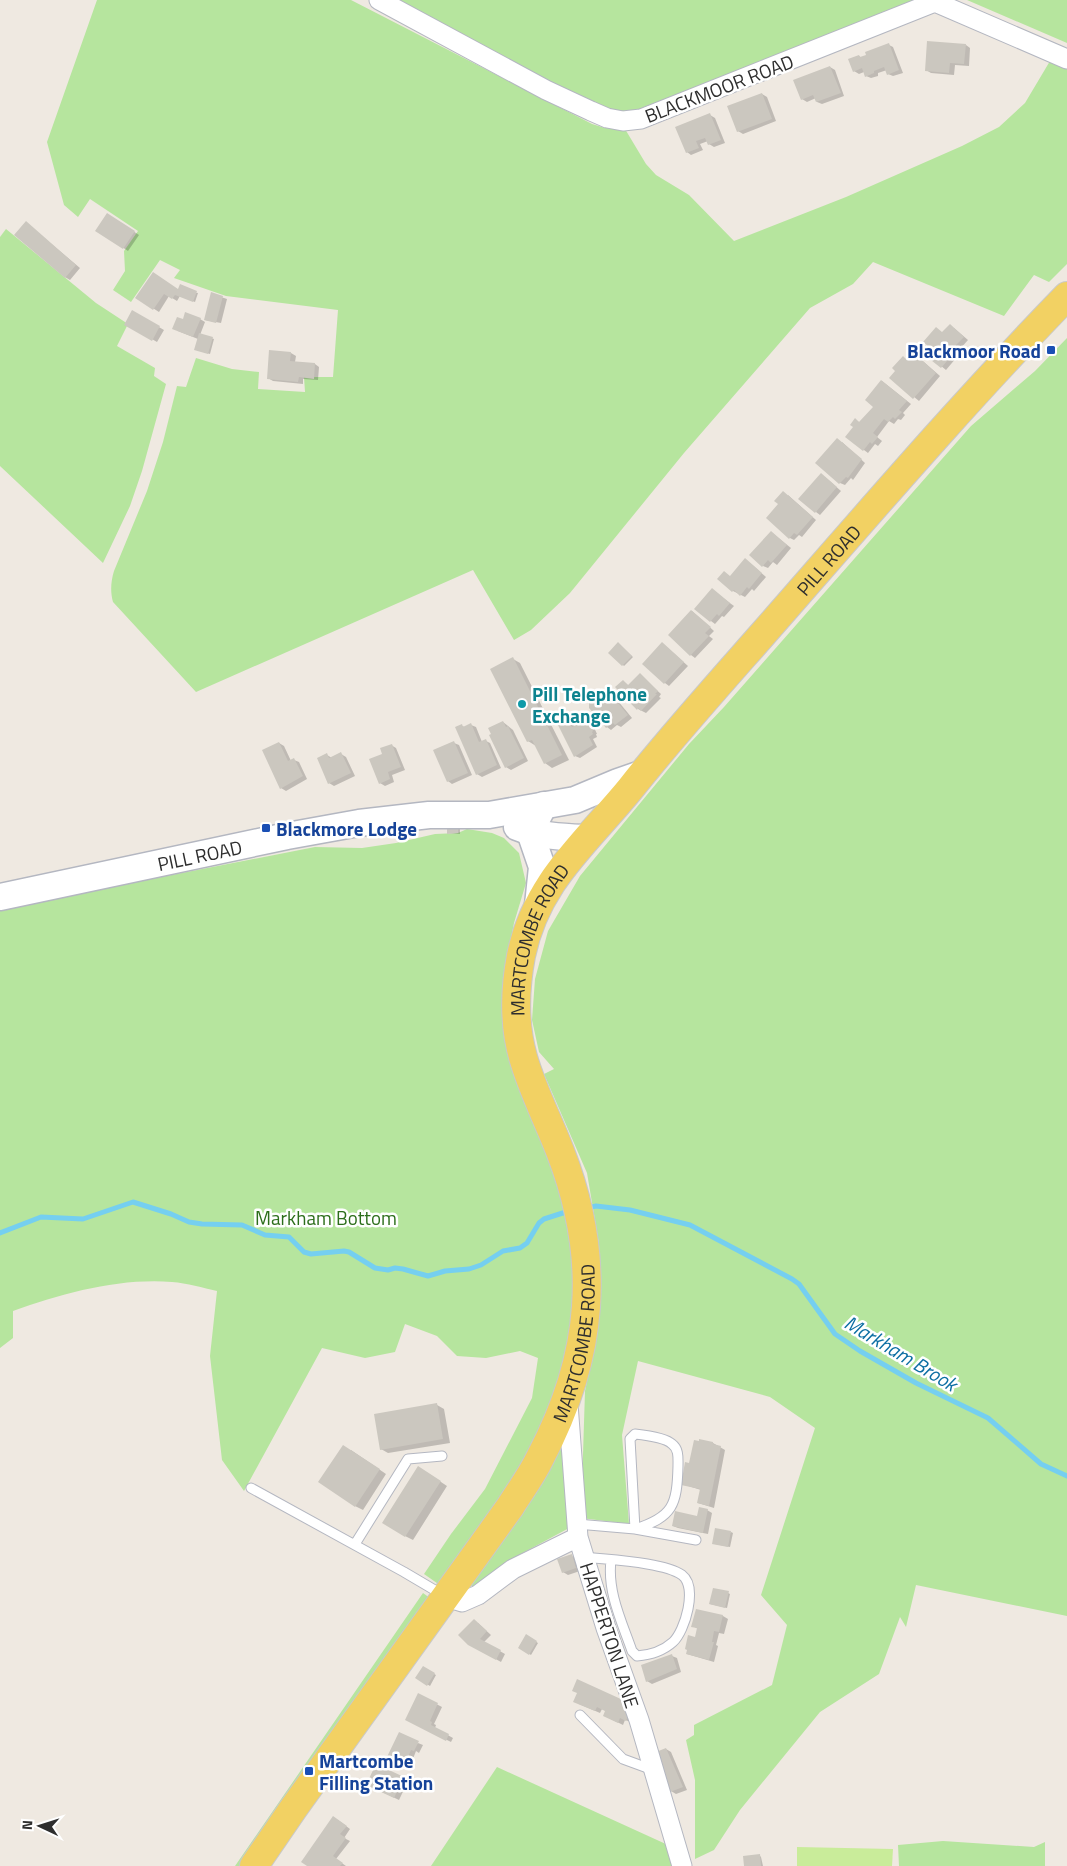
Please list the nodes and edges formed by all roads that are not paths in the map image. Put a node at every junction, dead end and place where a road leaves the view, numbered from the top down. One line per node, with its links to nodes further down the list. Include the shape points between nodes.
1 (379, 0): 2 (street, BLACKMOOR ROAD, via 546,90 607,118 623,121 641,120 935,2)
2 (1067, 59)
3 (1067, 296): 4 (main road, PILL ROAD, via 968,400)
4 (641, 774): 5 (street, PILL ROAD); 8 (main road, MARTCOMBE ROAD)
5 (576, 800): 6 (street, PILL ROAD); 8 (street, via 585,806)
6 (544, 805): 7 (street, PILL ROAD); 9 (street)
7 (490, 815): 9 (street, PILL ROAD); 10 (street, PILL ROAD, via 429,815 359,823)
8 (592, 831): 9 (street, PILL ROAD, via 552,836); 11 (main road, MARTCOMBE ROAD, via 564,864)
9 (530, 832): 11 (street, via 542,867)
10 (0, 897)
11 (538, 905): 12 (main road, MARTCOMBE ROAD, via 521,955 517,1020 520,1045 531,1080 571,1180 582,1222 587,1272 586,1311 582,1344)
12 (567, 1399): 16 (street, HAPPERTON LANE); 21 (main road, MARTCOMBE ROAD, via 540,1460)
13 (442, 1456): 18 (lane, via 408,1459)
14 (251, 1488): 18 (lane)
15 (634, 1529): 15 (lane, via 630,1439 643,1434 675,1446 678,1454 677,1481 675,1497 665,1513 655,1522); 16 (lane); 17 (lane)
16 (578, 1530): 19 (street, HAPPERTON LANE); 21 (street, via 513,1569 478,1595 462,1602)
17 (696, 1540)
18 (355, 1544): 21 (lane)
19 (584, 1557): 20 (lane); 23 (street, HAPPERTON LANE)
20 (611, 1560): 20 (lane, via 672,1570 684,1576 690,1598 681,1633 672,1643 644,1655 637,1656 632,1651 613,1597)
21 (446, 1597): 24 (main road, MARTCOMBE ROAD)
22 (580, 1715): 23 (lane, via 622,1759)
23 (653, 1770): 25 (street, HAPPERTON LANE)
24 (254, 1866)
25 (682, 1866)

